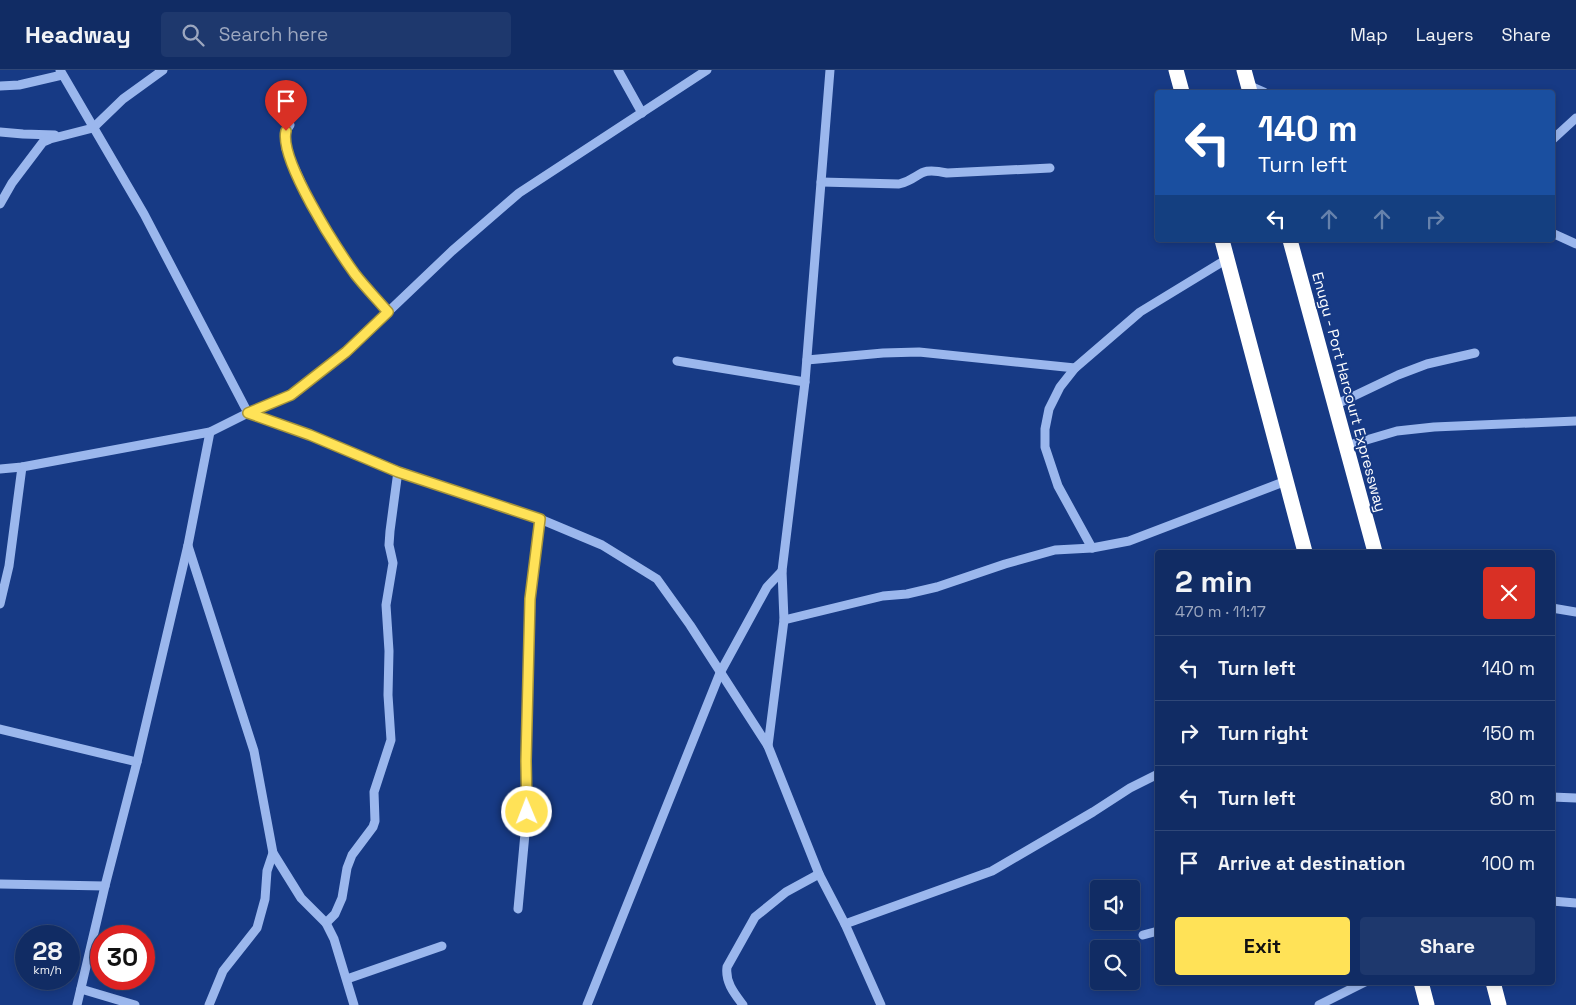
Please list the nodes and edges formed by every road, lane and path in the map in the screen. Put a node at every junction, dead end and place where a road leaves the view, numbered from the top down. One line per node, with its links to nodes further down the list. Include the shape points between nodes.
1 (163, 70): 14 (street)
2 (618, 70): 11 (street)
3 (707, 70): 11 (street)
4 (830, 70): 19 (street)
5 (1176, 70): 9 (highway)
6 (61, 73): 8 (street, via 19,85); 14 (street)
7 (1248, 82): 10 (street)
8 (0, 86)
9 (1181, 90)
10 (1261, 90)
11 (642, 113): 26 (street, via 519,193)
12 (1576, 118): 17 (street)
13 (290, 125): 26 (street, via 285,137 286,149 308,196 329,236 356,275)
14 (93, 128): 16 (street); 33 (street, via 144,214)
15 (0, 132): 16 (street)
16 (64, 135): 20 (street, via 43,142 37,148)
17 (1555, 137)
18 (1050, 168): 19 (street, via 947,173 932,170 899,184)
19 (821, 182): 28 (street)
20 (0, 204)
21 (1555, 234): 24 (street)
22 (1222, 242): 25 (highway)
23 (1291, 242): 32 (highway, Enugu - Port Harcourt Expressway)
24 (1576, 244)
25 (1226, 259): 30 (street, via 1140,312); 40 (highway)
26 (388, 312): 33 (street, via 346,352 291,395)
27 (1475, 353): 32 (street, via 1427,364)
28 (807, 360): 30 (street, via 919,352); 31 (street)
29 (677, 361): 31 (street)
30 (1075, 368): 43 (street, via 1048,409 1045,447 1058,486)
31 (805, 382): 46 (street)
32 (1335, 405): 36 (highway, Enugu - Port Harcourt Expressway)
33 (248, 413): 35 (street); 39 (street)
34 (1576, 421): 36 (street, via 1397,430)
35 (210, 432): 37 (street); 42 (street)
36 (1346, 446): 45 (highway, Enugu - Port Harcourt Expressway)
37 (22, 467): 38 (street); 47 (street, via 9,566)
38 (0, 469)
39 (398, 472): 41 (street); 65 (street, via 390,531 393,562 386,605 391,740 374,792 373,827 352,856 342,898 335,914)
40 (1286, 481): 43 (street, via 1129,542); 44 (highway)
41 (540, 519): 51 (street, via 602,545 657,579); 64 (street, via 530,599 527,812)
42 (188, 545): 54 (street); 58 (street, via 254,751)
43 (1092, 548): 50 (street, via 1055,550 938,587 883,596)
44 (1304, 550)
45 (1374, 550)
46 (782, 571): 50 (street); 51 (street, via 767,587)
47 (0, 604)
48 (1555, 608): 49 (street)
49 (1576, 612)
50 (784, 620): 53 (street)
51 (720, 673): 53 (street); 79 (street)
52 (0, 729): 54 (street)
53 (768, 746): 59 (street)
54 (137, 762): 61 (street)
55 (1155, 776): 66 (street, via 992,870)
56 (1555, 797): 57 (street)
57 (1576, 798)
58 (273, 853): 65 (street, via 301,898); 77 (street, via 257,928 224,971)
59 (819, 874): 66 (street); 80 (street, via 786,892 755,917 726,974)
60 (0, 884): 61 (street)
61 (105, 886): 74 (street)
62 (1555, 901): 63 (street)
63 (1576, 903)
64 (518, 909)
65 (326, 923): 70 (street)
66 (845, 924): 81 (street)
67 (1155, 932): 68 (street)
68 (1143, 935)
69 (442, 946): 70 (street)
70 (347, 979): 78 (street)
71 (1359, 985): 82 (street)
72 (1422, 985): 83 (highway)
73 (1494, 985): 84 (highway)
74 (81, 989): 75 (street); 76 (street)
75 (77, 1005)
76 (135, 1005)
77 (209, 1005)
78 (354, 1005)
79 (587, 1005)
80 (743, 1005)
81 (881, 1005)
82 (1319, 1005)
83 (1427, 1005)
84 (1499, 1005)

